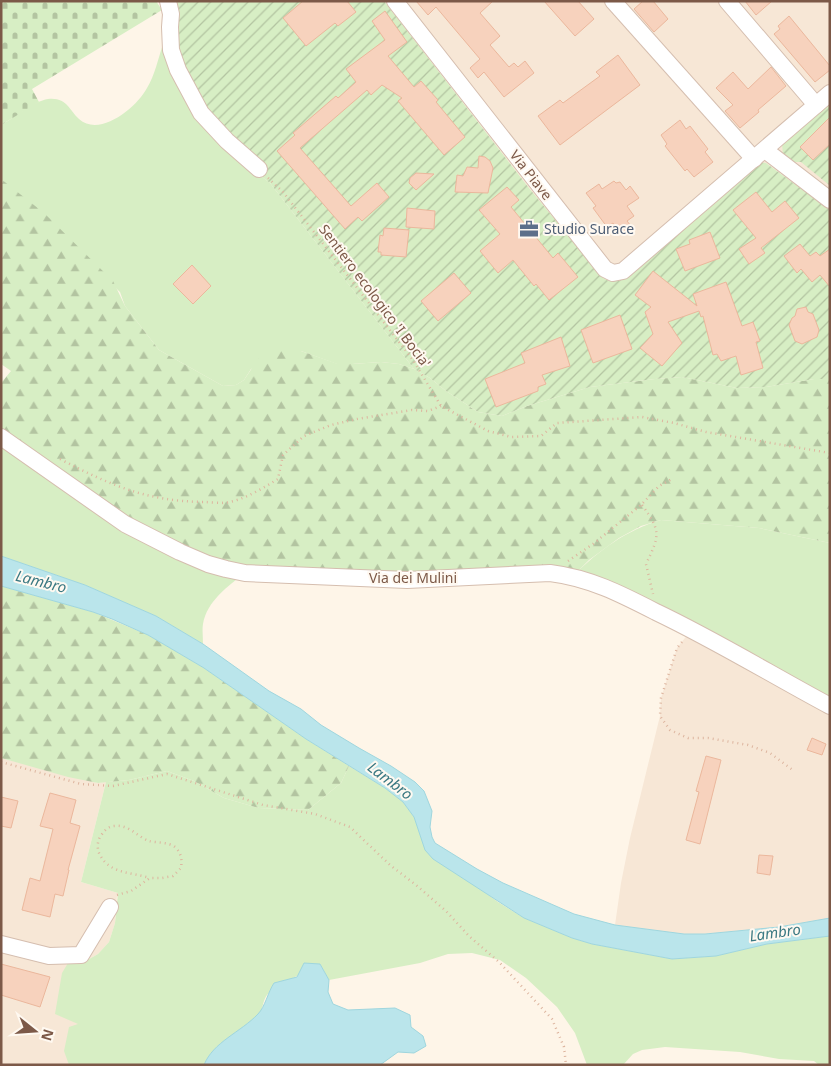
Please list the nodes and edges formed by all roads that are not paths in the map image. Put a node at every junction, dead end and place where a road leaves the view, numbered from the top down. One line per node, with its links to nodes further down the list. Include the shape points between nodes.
1 (168, 1): 8 (street, via 170,50 178,70 201,112)
2 (395, 1): 7 (street, Via Piave, via 605,269 613,273 623,271)
3 (613, 1): 7 (street)
4 (727, 1): 6 (street)
5 (830, 92): 6 (street, Via Piave)
6 (816, 105): 7 (street, Via Piave)
7 (759, 155): 9 (street)
8 (259, 169)
9 (830, 200)
10 (1, 437): 11 (street, Via dei Mulini, via 125,524 208,564 245,573 406,580 550,573 572,576 608,588 692,629)
11 (830, 706)
12 (110, 907): 13 (street, via 81,955 49,956)
13 (1, 944)

